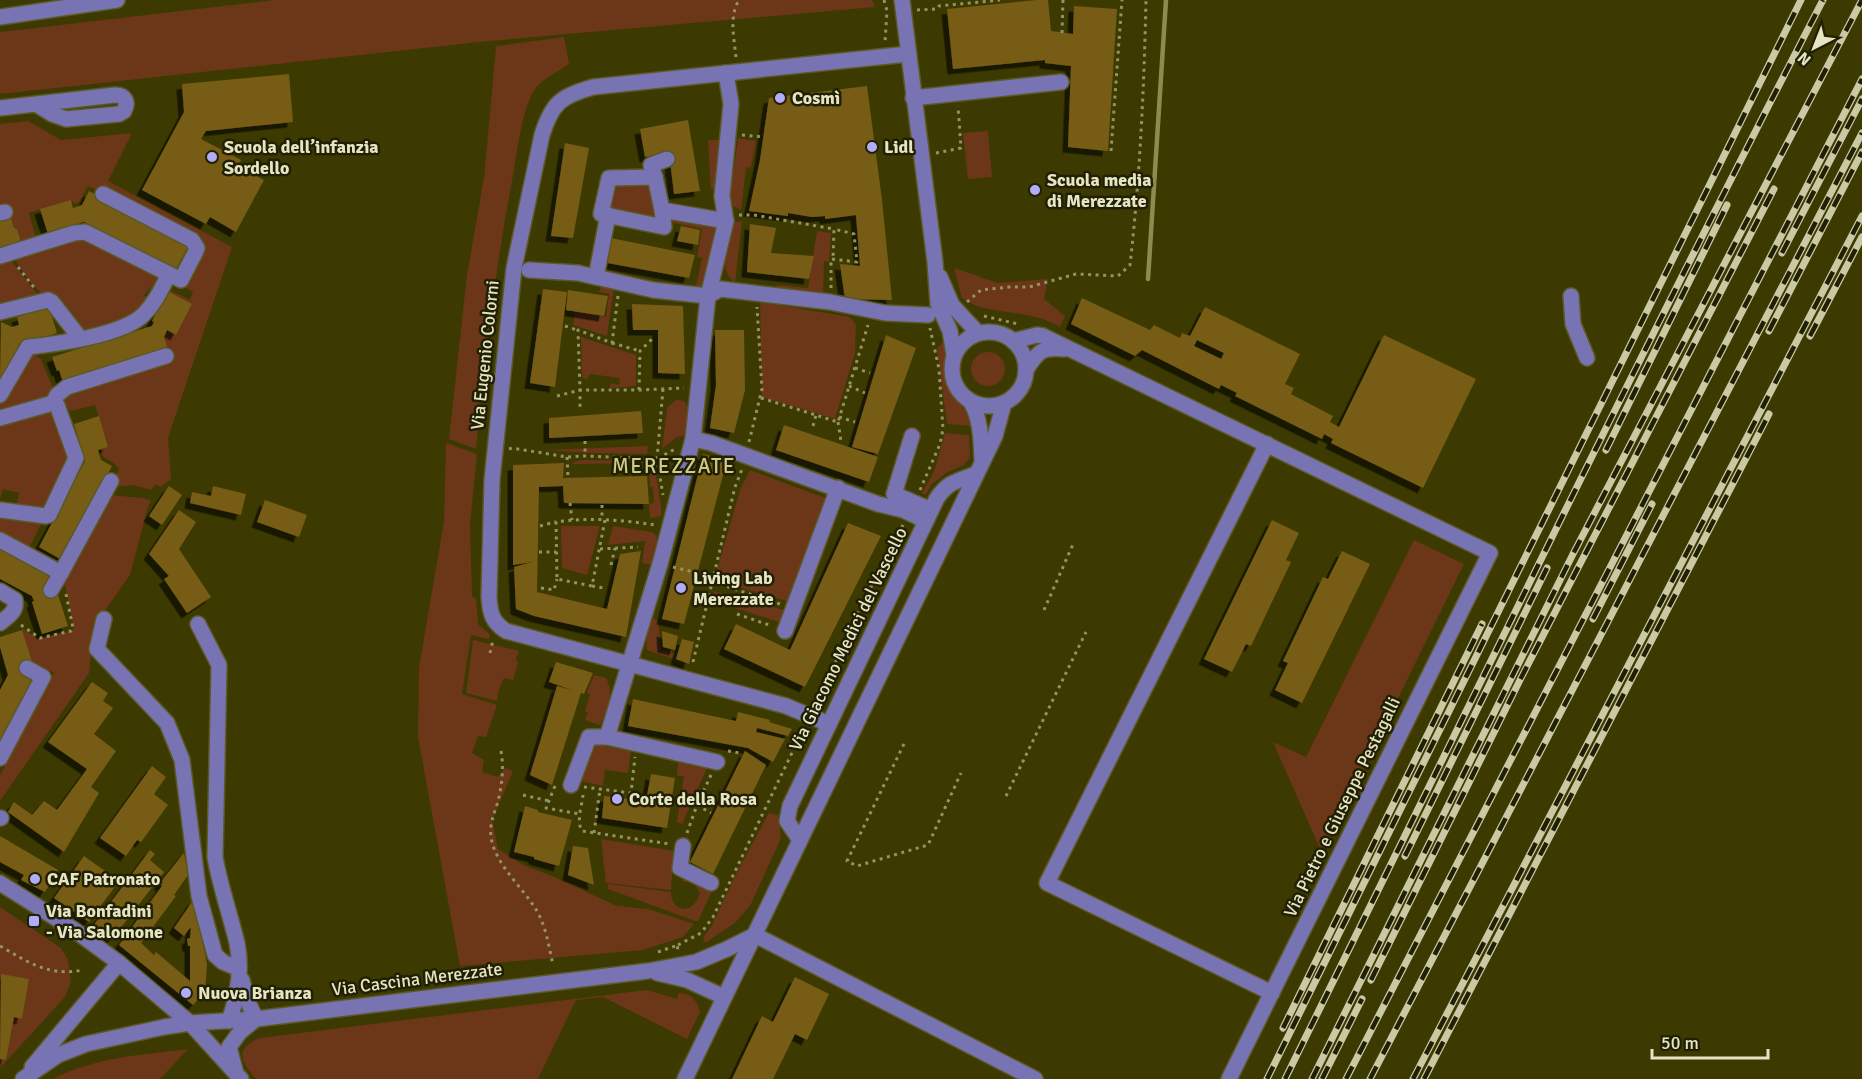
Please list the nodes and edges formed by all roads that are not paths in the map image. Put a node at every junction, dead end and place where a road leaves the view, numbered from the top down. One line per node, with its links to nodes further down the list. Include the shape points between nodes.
1 (117, 0): 3 (street)
2 (900, 2): 4 (street)
3 (0, 17)
4 (908, 54): 5 (street, Via Eugenio Colorni); 7 (street)
5 (726, 73): 15 (street, via 731,104 722,196); 55 (street, Via Eugenio Colorni, via 593,87 560,101 548,116 542,135 514,268 492,480 491,616 506,630)
6 (1061, 82): 7 (street)
7 (913, 98): 17 (street)
8 (36, 104): 8 (street, via 66,119 119,114 126,102 121,95 115,95); 9 (street)
9 (0, 108)
10 (667, 159): 11 (street, via 651,165)
11 (655, 177): 13 (street); 14 (street, via 609,178 601,214)
12 (103, 194): 19 (street, via 192,240 196,251 181,280)
13 (662, 210): 14 (street, via 664,227); 15 (street)
14 (608, 215): 20 (street)
15 (725, 218): 21 (street)
16 (5, 254): 19 (street, via 85,232)
17 (935, 262): 25 (street, via 952,305); 29 (street, via 938,304 950,331)
18 (529, 270): 20 (street)
19 (168, 274): 26 (street, via 138,320)
20 (596, 277): 21 (street, via 652,290)
21 (708, 296): 24 (street, via 720,289); 39 (street)
22 (1571, 296): 31 (street, via 1573,324)
23 (0, 312): 26 (street, via 52,302)
24 (928, 315)
25 (978, 333): 27 (street, via 990,331); 29 (street, via 963,341)
26 (80, 338): 33 (street, via 28,347)
27 (1013, 341): 28 (street, via 1043,336); 32 (street, via 1023,354)
28 (1067, 349): 32 (street, via 1043,350); 40 (street)
29 (954, 355): 34 (street, via 953,380)
30 (166, 356): 35 (street, via 67,387)
31 (1587, 358)
32 (1026, 370): 36 (street, via 1021,387)
33 (0, 395)
34 (971, 402): 36 (street, via 988,406); 41 (street, via 980,426)
35 (53, 403): 37 (street); 45 (street, via 76,458 50,515)
36 (1004, 403): 41 (street, via 995,436)
37 (0, 418)
38 (912, 436): 44 (street, via 894,494)
39 (693, 439): 43 (street); 55 (street)
40 (1266, 444): 70 (street, Via Pietro e Giuseppe Pestagalli, via 1490,553); 70 (street, via 1047,883)
41 (979, 468): 46 (street, Via Giacomo Medici del Vascello, via 947,486); 62 (street)
42 (111, 481): 48 (street)
43 (838, 488): 44 (street); 54 (street)
44 (912, 508): 46 (street)
45 (0, 510)
46 (928, 516): 57 (street, Via Giacomo Medici del Vascello)
47 (0, 540): 48 (street)
48 (60, 574): 49 (street)
49 (51, 590)
50 (0, 591): 51 (street, via 15,600 15,610)
51 (4, 619)
52 (104, 619): 68 (street, via 97,648 167,723 182,760 199,896 214,955)
53 (198, 624): 68 (street, via 219,665 215,857 237,944)
54 (785, 631)
55 (629, 664): 57 (street, Via Eugenio Colorni, via 786,706); 58 (street)
56 (27, 669): 59 (street, via 44,677)
57 (828, 724): 62 (street, Via Giacomo Medici del Vascello, via 788,812 787,821)
58 (607, 737): 60 (street); 61 (street, via 589,737)
59 (0, 758)
60 (717, 762)
61 (578, 786)
62 (800, 840): 66 (street)
63 (683, 846): 65 (street, via 680,868)
64 (0, 883): 67 (street)
65 (711, 883)
66 (755, 935): 69 (street, Via Cascina Merezzate, via 696,962); 71 (street); 78 (street)
67 (118, 963): 74 (street); 76 (street)
68 (239, 969): 72 (street); 73 (street)
69 (648, 971): 71 (street, via 687,980); 72 (street, Via Cascina Merezzate)
70 (1272, 993): 79 (street, Via Pietro e Giuseppe Pestagalli)
71 (724, 997): 77 (street)
72 (256, 1019): 73 (street, Via Cascina Merezzate); 75 (street, via 229,1047)
73 (229, 1021): 74 (street, Via Cascina Merezzate)
74 (190, 1023): 75 (street); 76 (street, Via Cascina Merezzate, via 86,1044 58,1055)
75 (238, 1076)
76 (23, 1079)
77 (685, 1079)
78 (1035, 1079)
79 (1229, 1079)

